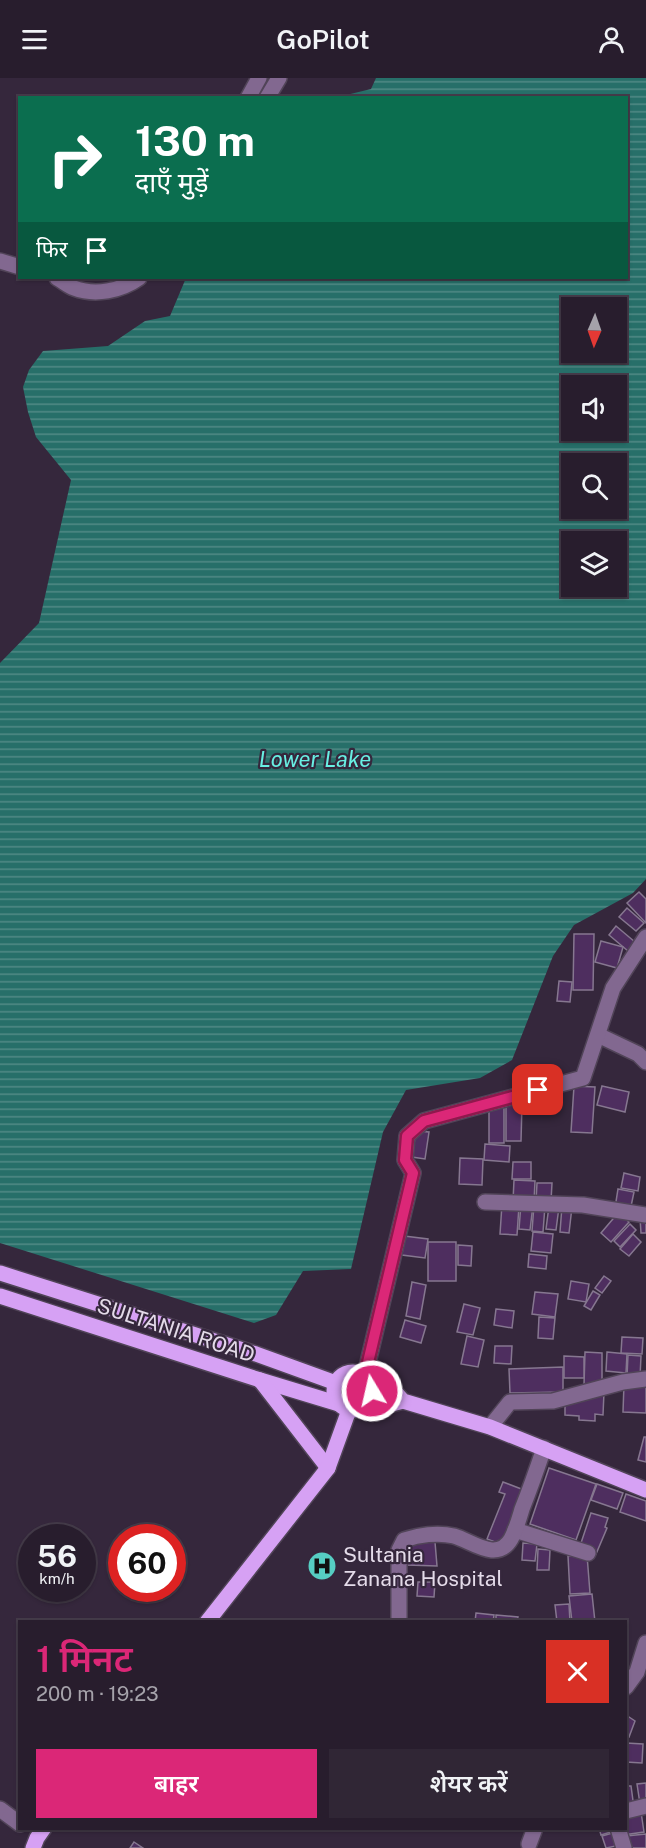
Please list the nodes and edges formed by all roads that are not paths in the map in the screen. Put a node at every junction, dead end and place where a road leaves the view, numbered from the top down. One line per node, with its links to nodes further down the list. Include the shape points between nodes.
1 (259, 78): 3 (street)
2 (279, 78): 4 (street)
3 (249, 96)
4 (268, 96)
5 (0, 261): 6 (street)
6 (18, 266)
7 (58, 279): 8 (street, via 72,288 101,293)
8 (138, 279)
9 (646, 937): 10 (street, via 613,988)
10 (598, 1035): 11 (street, via 638,1054); 19 (street, via 583,1078 424,1121 407,1136 405,1160 413,1173)
11 (646, 1062)
12 (484, 1202): 13 (street, via 583,1205)
13 (646, 1215)
14 (0, 1273): 18 (main road, SULTANIA ROAD)
15 (0, 1296): 17 (main road, SULTANIA ROAD)
16 (646, 1379): 21 (street, via 553,1401 510,1402)
17 (260, 1380): 20 (main road, SULTANIA ROAD); 23 (main road)
18 (336, 1383): 19 (main road, via 350,1372); 20 (main road, via 334,1394)
19 (369, 1387): 20 (main road, via 365,1407); 21 (main road)
20 (344, 1407): 23 (main road)
21 (489, 1427): 22 (main road)
22 (544, 1448): 24 (main road); 25 (street)
23 (328, 1468): 27 (main road)
24 (646, 1490)
25 (515, 1530): 26 (street); 28 (street, via 505,1546 495,1551 453,1536 434,1534 404,1540 399,1550)
26 (588, 1553)
27 (209, 1620)
28 (399, 1620)
29 (646, 1643): 30 (street, via 637,1672)
30 (627, 1686)
31 (646, 1806): 33 (street)
32 (0, 1809): 34 (street)
33 (627, 1811)
34 (18, 1822)
35 (534, 1830): 37 (street)
36 (619, 1830): 38 (street)
37 (529, 1844)
38 (624, 1848)

